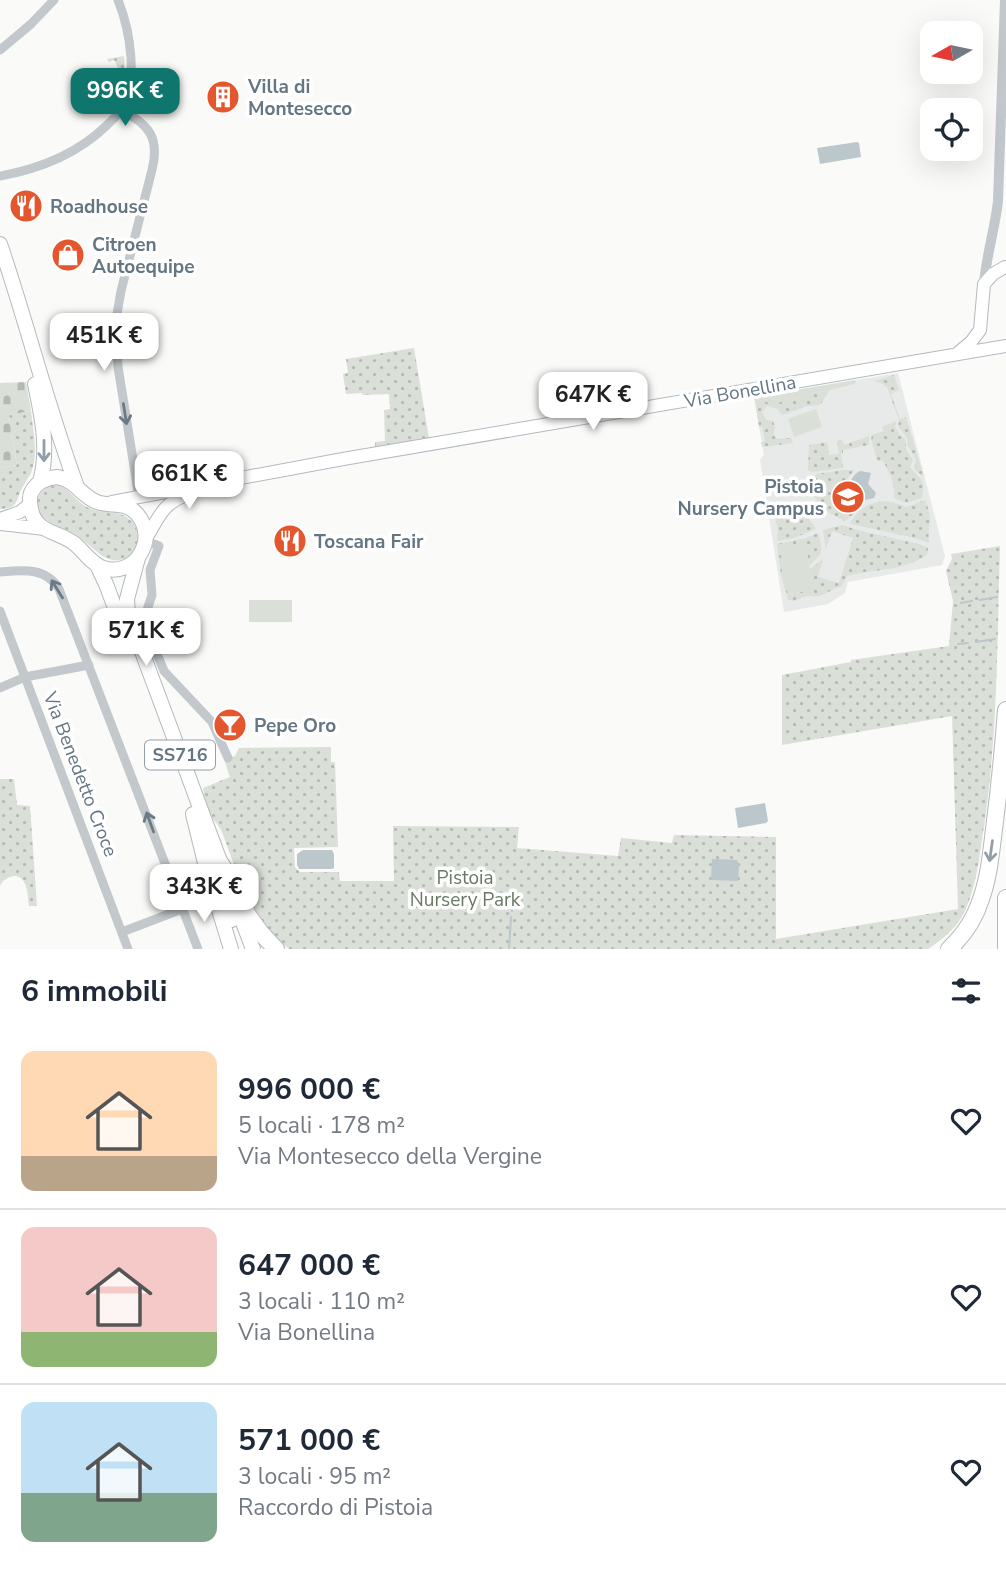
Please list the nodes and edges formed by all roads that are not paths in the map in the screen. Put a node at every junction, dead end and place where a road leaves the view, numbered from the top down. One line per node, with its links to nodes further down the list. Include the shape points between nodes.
1 (54, 0): 4 (street)
2 (118, 0): 5 (street, via 131,65)
3 (1006, 0): 8 (street, via 998,201)
4 (0, 50)
5 (121, 110): 6 (street, via 67,155); 18 (street, one-way to 18, via 146,125 155,150 116,320 120,380)
6 (0, 176)
7 (0, 244): 17 (main road)
8 (990, 245): 9 (street, via 992,258); 11 (street)
9 (1005, 267): 11 (main road)
10 (0, 269): 16 (main road, one-way to 16, via 40,407 45,454)
11 (984, 284): 12 (main road)
12 (980, 330): 13 (main road, via 991,343); 14 (main road)
13 (1006, 346): 14 (main road, Via Bonellina)
14 (955, 355): 15 (main road, Via Bonellina)
15 (225, 480): 18 (main road, Via Bonellina); 23 (main road, Via Bonellina, via 172,501)
16 (40, 482): 17 (main road, via 57,477); 19 (main road)
17 (76, 484): 20 (main road, via 89,498)
18 (139, 497): 20 (main road, Via Bonellina)
19 (30, 504): 21 (main road); 22 (main road, via 34,519)
20 (105, 504): 23 (main road, via 133,510)
21 (0, 522): 22 (main road)
22 (45, 529): 25 (main road, via 69,540)
23 (146, 539): 24 (main road); 32 (street, via 159,546 150,570 152,596 145,619 156,651 166,673 212,722)
24 (138, 558): 25 (main road, via 116,569); 34 (main road, SS716, via 127,599 128,614)
25 (97, 565): 33 (main road, SS716)
26 (0, 572): 28 (street, one-way to 26, via 53,580 36,571)
27 (0, 611): 29 (street, Via Benedetto Croce)
28 (89, 665): 29 (street); 36 (street, one-way to 28)
29 (25, 677): 30 (street); 37 (street, Via Benedetto Croce)
30 (0, 688)
31 (1006, 710): 44 (highway, one-way to 44, via 985,885 972,920)
32 (228, 758)
33 (193, 814): 40 (main road); 41 (main road, SS716)
34 (221, 864): 42 (main road, SS716); 43 (highway, via 248,915)
35 (1006, 898): 45 (highway)
36 (182, 909): 37 (street); 39 (street)
37 (122, 932): 38 (street, Via Benedetto Croce)
38 (128, 949)
39 (198, 949)
40 (231, 949)
41 (243, 949)
42 (253, 949)
43 (276, 949)
44 (948, 949)
45 (1006, 949)

